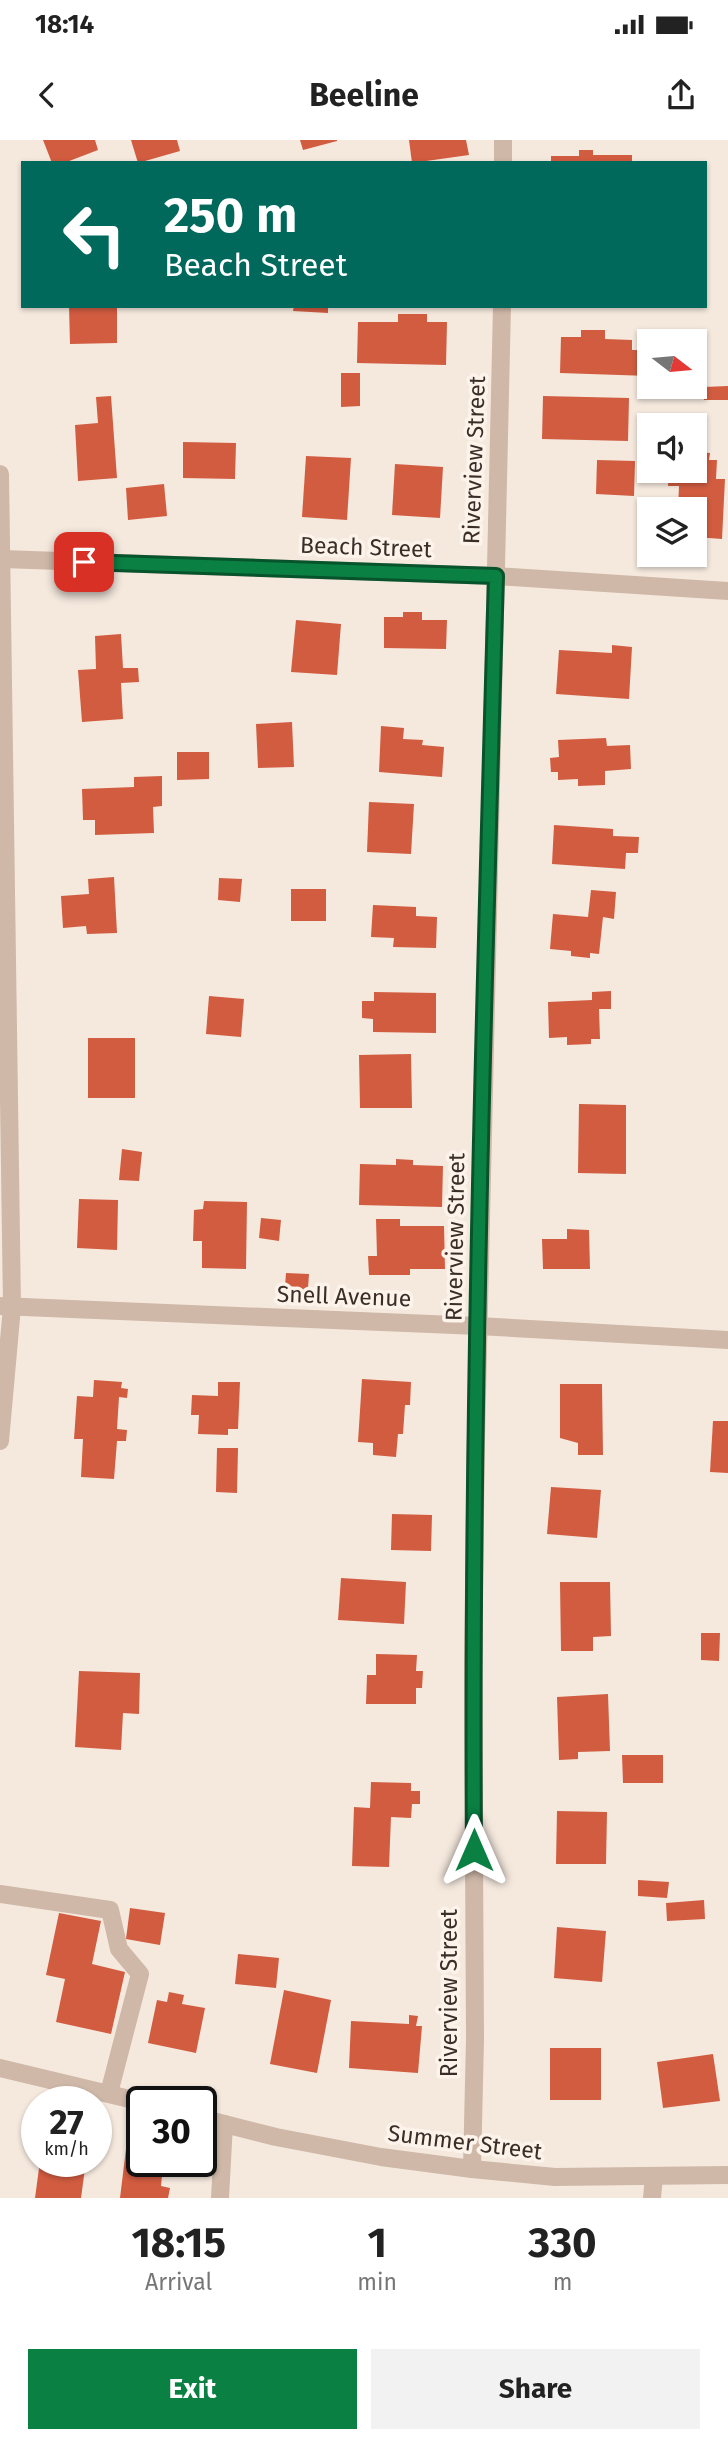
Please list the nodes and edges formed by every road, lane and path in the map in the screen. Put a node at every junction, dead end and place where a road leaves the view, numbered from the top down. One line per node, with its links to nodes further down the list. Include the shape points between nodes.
1 (503, 140): 2 (street)
2 (503, 161)
3 (502, 308): 6 (street, Riverview Street)
4 (0, 474): 5 (street)
5 (2, 559): 6 (street, Beach Street); 8 (street)
6 (496, 576): 7 (street, Beach Street); 9 (street, Riverview Street)
7 (728, 591)
8 (6, 1307): 9 (street, Snell Avenue); 11 (street)
9 (478, 1326): 10 (street, Snell Avenue); 18 (street, Riverview Street)
10 (728, 1340)
11 (0, 1441)
12 (0, 1894): 15 (street, via 110,1910 119,1949 140,1974)
13 (0, 2068): 14 (street)
14 (78, 2086)
15 (111, 2086)
16 (217, 2122): 17 (street, Summer Street)
17 (225, 2124): 18 (street, Summer Street, via 381,2157); 21 (street)
18 (472, 2169): 20 (street, Summer Street, via 555,2177)
19 (728, 2175): 20 (street, Summer Street)
20 (654, 2176): 22 (street)
21 (220, 2198)
22 (652, 2198)

